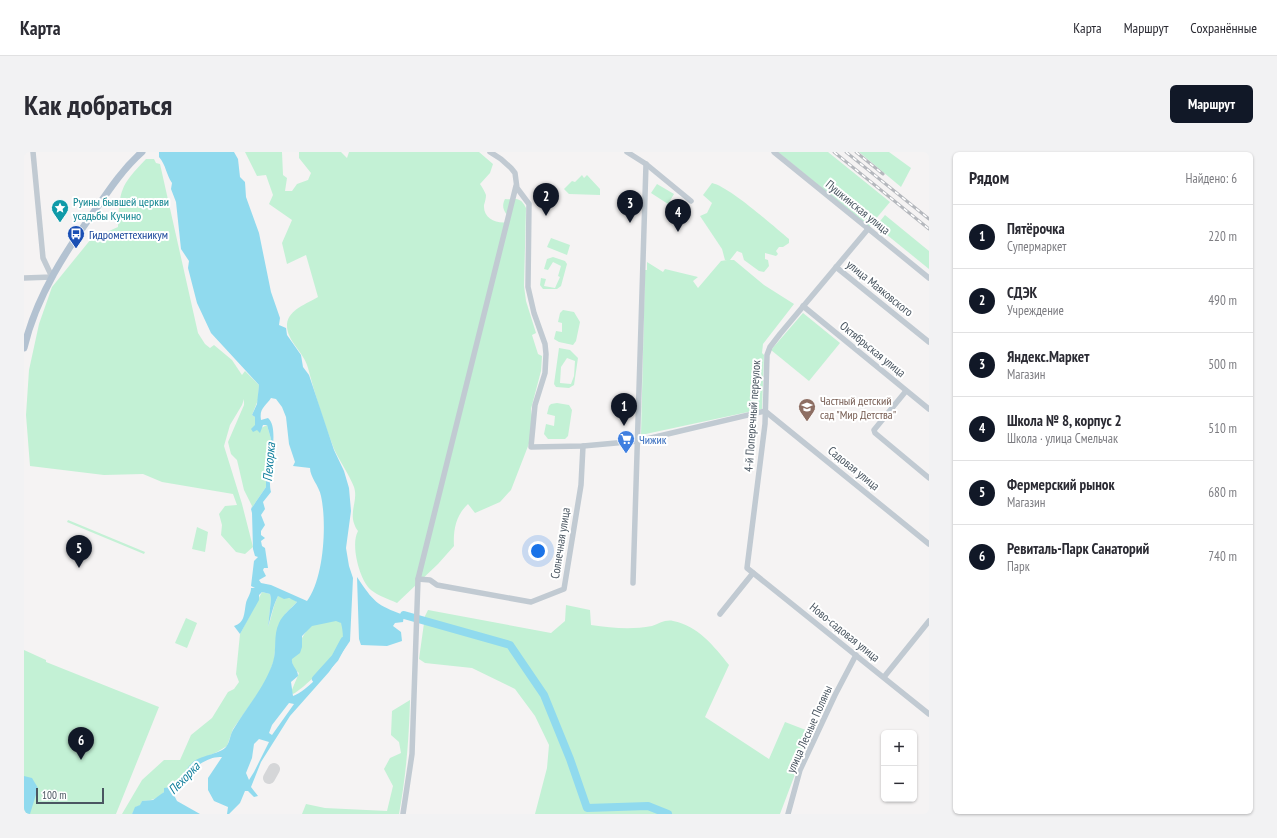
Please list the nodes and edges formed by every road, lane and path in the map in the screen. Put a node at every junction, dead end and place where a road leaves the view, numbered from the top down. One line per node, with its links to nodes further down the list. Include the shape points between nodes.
1 (33, 152): 12 (street, via 43,258)
2 (142, 152): 12 (main road, via 112,186)
3 (490, 152): 6 (street)
4 (627, 152): 7 (street)
5 (774, 152): 10 (street, Пушкинская улица)
6 (499, 154): 8 (street, via 513,170)
7 (646, 164): 9 (street); 21 (street)
8 (516, 186): 22 (street, via 530,204 528,287 546,354 545,373 534,410 531,447); 27 (street)
9 (692, 201)
10 (868, 229): 11 (street, 4-й Поперечный переулок); 14 (street, Пушкинская улица)
11 (836, 267): 15 (street, 4-й Поперечный переулок); 16 (street, улица Маяковского)
12 (52, 277): 13 (street); 17 (main road, via 30,327)
13 (24, 278)
14 (929, 278)
15 (803, 306): 18 (street, Октябрьская улица); 20 (street, 4-й Поперечный переулок, via 768,351)
16 (929, 342)
17 (24, 348)
18 (906, 391): 19 (street, Октябрьская улица); 23 (street, via 874,430)
19 (929, 409)
20 (765, 411): 21 (street); 24 (street, Садовая улица); 25 (street, 4-й Поперечный переулок)
21 (638, 441): 22 (street); 28 (street)
22 (583, 446): 27 (street, Солнечная улица, via 580,485 564,589 531,602 437,585 430,580)
23 (929, 478)
24 (929, 544)
25 (747, 568): 26 (street, Ново-садовая улица)
26 (753, 573): 29 (street); 31 (street, Ново-садовая улица)
27 (418, 580): 34 (street, via 412,754)
28 (633, 583)
29 (720, 614)
30 (929, 621): 32 (street)
31 (856, 655): 32 (street, Ново-садовая улица); 35 (street, улица Лесные Поляны, via 800,770)
32 (884, 677): 33 (street, Ново-садовая улица)
33 (929, 714)
34 (403, 814)
35 (788, 814)

